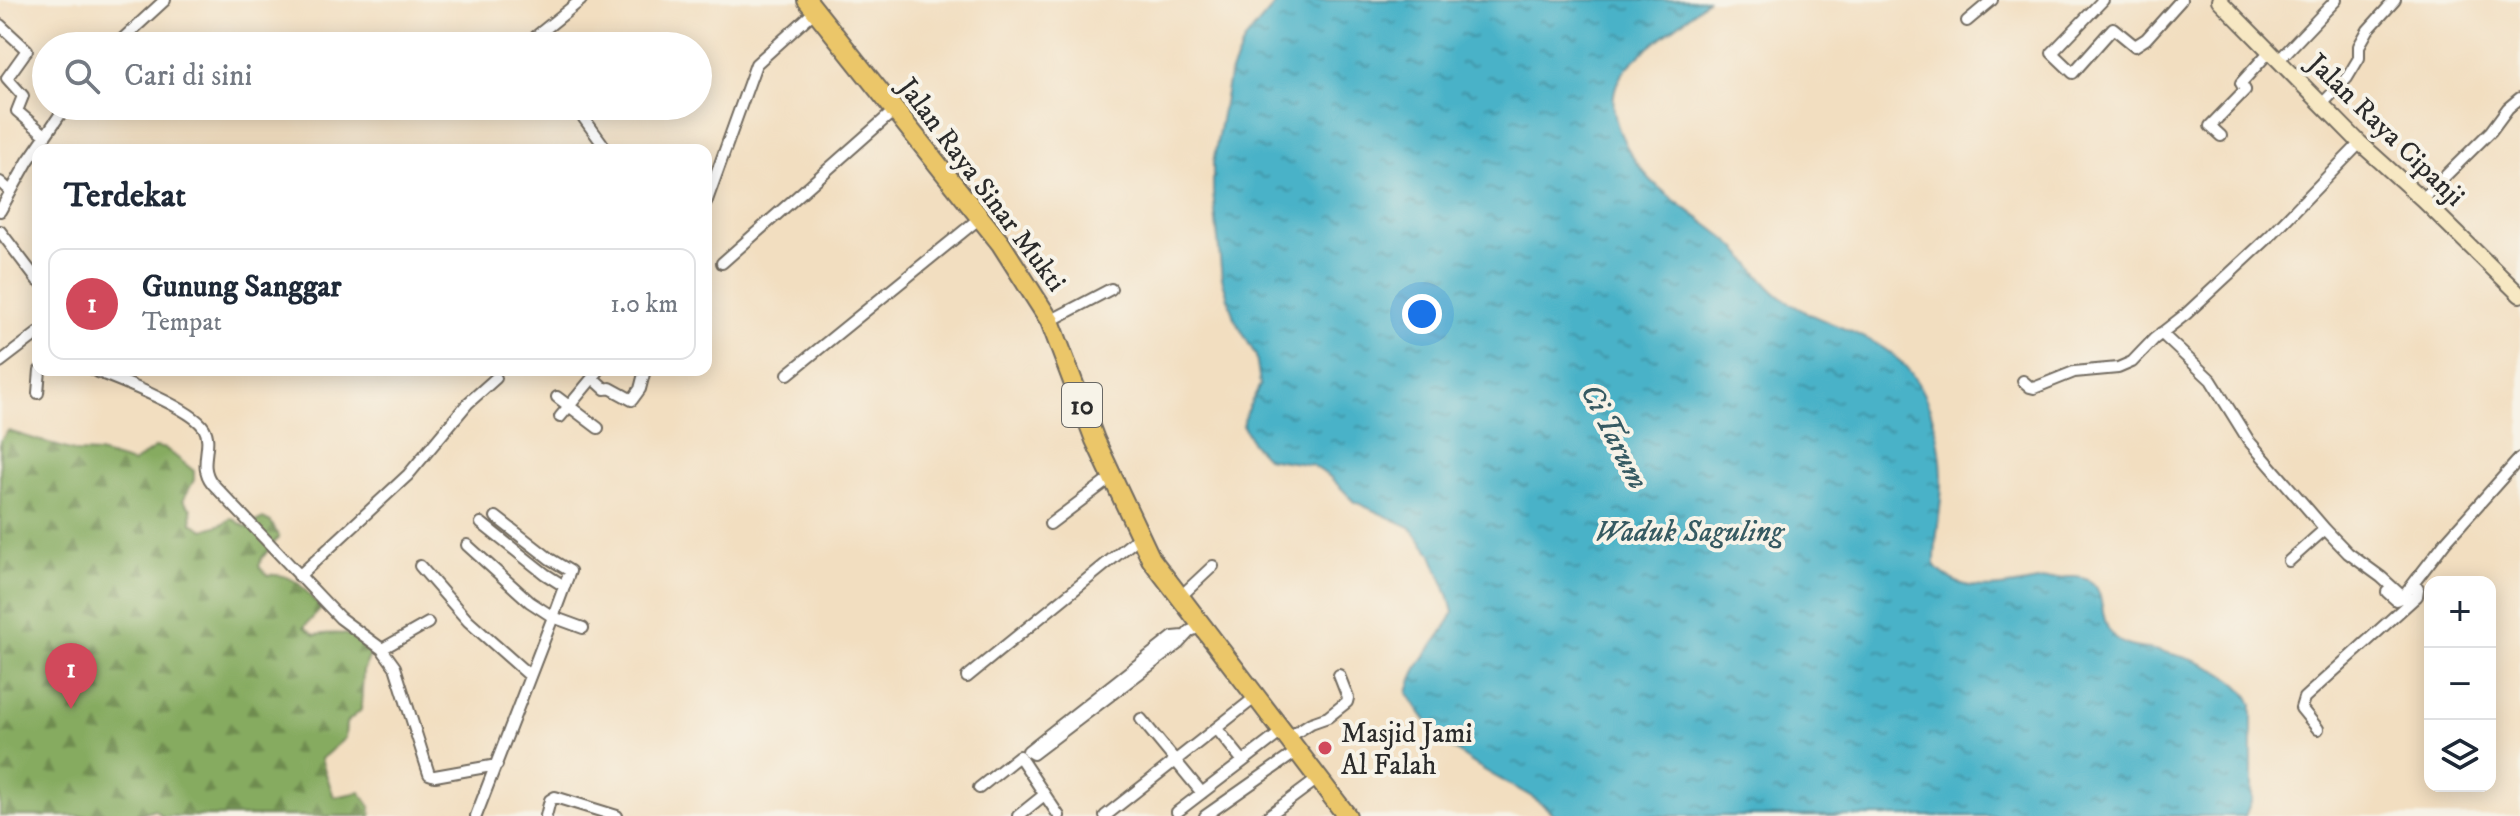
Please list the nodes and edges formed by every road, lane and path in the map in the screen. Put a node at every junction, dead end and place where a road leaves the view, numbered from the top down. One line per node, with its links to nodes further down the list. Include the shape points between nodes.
1 (165, 0): 12 (street)
2 (581, 0): 13 (street)
3 (1992, 0): 10 (street)
4 (2103, 0): 5 (street, via 2052,53 2073,73 2113,28 2135,46)
5 (2181, 0)
6 (2219, 0): 14 (main road, Jalan Raya Cipanji)
7 (2336, 0): 14 (street)
8 (2395, 0): 16 (street, via 2368,30 2347,78)
9 (811, 6): 17 (highway, Jalan Raya Sinar Mukti / 10); 27 (street, via 756,64)
10 (1967, 21)
11 (0, 25): 20 (street, via 27,50 7,78 23,96 17,111)
12 (130, 32)
13 (541, 32)
14 (2274, 56): 16 (main road, Jalan Raya Cipanji); 21 (street, via 2244,77 2245,90 2210,126)
15 (2520, 98): 29 (street)
16 (2322, 104): 22 (main road, Jalan Raya Cipanji)
17 (895, 110): 31 (highway, Jalan Raya Sinar Mukti / 10); 33 (street)
18 (55, 120): 20 (street)
19 (585, 120): 24 (street)
20 (44, 134): 23 (street)
21 (2221, 136)
22 (2360, 143): 29 (main road, Jalan Raya Cipanji); 38 (street, via 2269,237)
23 (38, 144)
24 (603, 144)
25 (32, 154): 28 (street)
26 (0, 182): 28 (street)
27 (712, 186)
28 (10, 191): 30 (street)
29 (2422, 199): 36 (main road, Jalan Raya Cipanji)
30 (0, 211)
31 (981, 217): 37 (highway, Jalan Raya Sinar Mukti / 10); 41 (street)
32 (0, 231): 34 (street)
33 (722, 263)
34 (32, 273)
35 (1111, 289): 37 (street)
36 (2520, 295)
37 (1050, 321): 55 (highway, Jalan Raya Sinar Mukti / 10)
38 (2161, 333): 48 (street, via 2122,366 2074,372 2034,388); 59 (street, via 2211,380 2255,448)
39 (32, 338): 40 (street)
40 (0, 362)
41 (788, 374)
42 (39, 376): 49 (street)
43 (108, 376): 65 (street, via 155,395 202,425 207,478)
44 (594, 376): 51 (street)
45 (597, 376): 46 (street, via 605,389 632,400)
46 (643, 376)
47 (496, 378): 65 (street, via 408,475)
48 (2023, 381)
49 (38, 393)
50 (557, 397): 51 (street)
51 (570, 406): 52 (street); 53 (street)
52 (560, 417)
53 (598, 428)
54 (2520, 458): 66 (street)
55 (1111, 478): 58 (street); 60 (highway, Jalan Raya Sinar Mukti / 10)
56 (496, 517): 67 (street, via 570,571)
57 (481, 523): 67 (street)
58 (1050, 524)
59 (2325, 529): 62 (street); 70 (street)
60 (1139, 537): 69 (highway, Jalan Raya Sinar Mukti / 10); 78 (street)
61 (467, 545): 71 (street)
62 (2289, 561)
63 (420, 566): 76 (street, via 468,621)
64 (1213, 566): 69 (street)
65 (299, 576): 75 (street, via 340,618)
66 (2414, 583): 70 (street); 83 (street, via 2417,596 2302,701 2301,708)
67 (564, 586): 71 (street)
68 (2387, 592): 70 (street, via 2396,600)
69 (1181, 596): 73 (highway, Jalan Raya Sinar Mukti / 10)
70 (2403, 597)
71 (553, 617): 74 (street); 76 (street)
72 (428, 623): 75 (street)
73 (1203, 626): 79 (street); 80 (highway, Jalan Raya Sinar Mukti / 10)
74 (583, 628)
75 (382, 649): 87 (street, via 395,667 429,774)
76 (529, 675): 87 (street)
77 (1339, 675): 84 (street, via 1347,702)
78 (967, 677)
79 (1107, 694): 79 (street, via 1030,754 1028,749)
80 (1257, 696): 82 (street); 84 (highway, Jalan Raya Sinar Mukti / 10)
81 (1141, 719): 85 (street)
82 (1217, 729): 85 (street); 86 (street)
83 (2318, 729)
84 (1290, 739): 86 (street); 88 (highway, Jalan Raya Sinar Mukti / 10); 100 (street)
85 (1176, 761): 90 (street); 99 (street)
86 (1243, 761): 90 (street)
87 (497, 765): 94 (street)
88 (1319, 778): 93 (street); 101 (highway, Jalan Raya Sinar Mukti / 10)
89 (979, 788): 91 (street, via 1019,756)
90 (1202, 793): 92 (street)
91 (1044, 795): 97 (street); 98 (street)
92 (1177, 812)
93 (1274, 814)
94 (476, 816)
95 (546, 816): 96 (street, via 555,797)
96 (617, 816)
97 (1018, 816)
98 (1059, 816)
99 (1105, 816)
100 (1205, 816)
101 (1347, 816)

